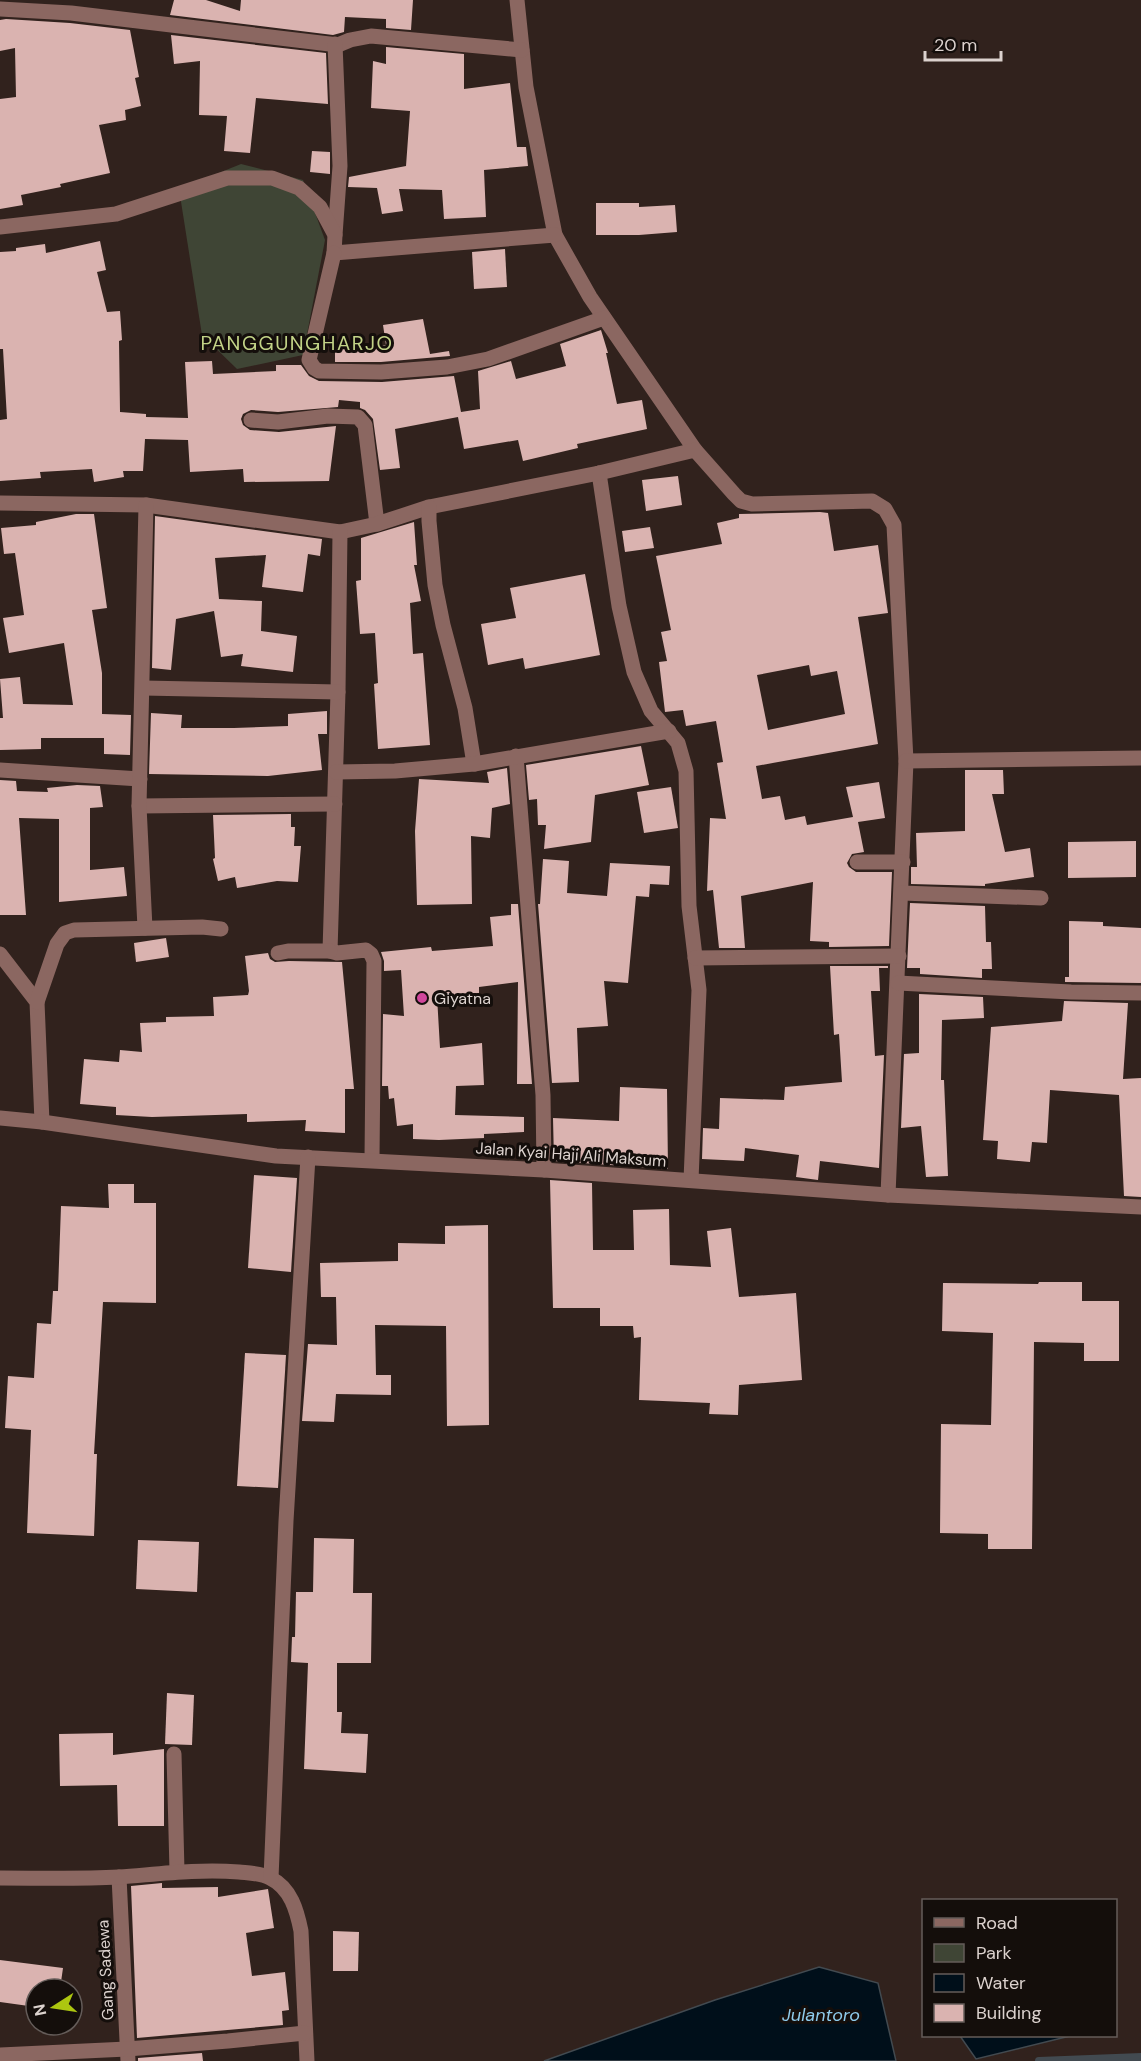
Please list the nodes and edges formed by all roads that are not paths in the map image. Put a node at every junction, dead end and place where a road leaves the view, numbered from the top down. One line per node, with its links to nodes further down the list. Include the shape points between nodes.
1 (516, 0): 4 (street)
2 (0, 9): 3 (street, via 71,13)
3 (335, 44): 4 (street, via 371,36); 6 (street, via 340,166)
4 (522, 50): 7 (street)
5 (0, 227): 6 (street, via 116,214 228,178 272,177 299,189 320,207)
6 (335, 235): 8 (street)
7 (555, 235): 8 (street); 9 (street)
8 (334, 253): 9 (street, via 309,360 319,371 447,367 488,359)
9 (603, 318): 11 (street)
10 (251, 420): 16 (street, via 357,417 365,425)
11 (695, 450): 12 (street); 23 (street, via 741,501 872,501 885,509 894,525)
12 (599, 473): 15 (street); 20 (street, via 619,606 634,672 651,711)
13 (0, 503): 14 (street)
14 (146, 505): 17 (street); 18 (street)
15 (429, 507): 16 (street); 24 (street, via 442,625 465,708)
16 (377, 524): 17 (street)
17 (340, 532): 19 (street)
18 (143, 688): 19 (street); 27 (street)
19 (338, 692): 26 (street)
20 (669, 731): 21 (street); 40 (street, via 678,743 686,771 689,906)
21 (516, 756): 24 (street); 48 (street, via 543,1095)
22 (1141, 758): 23 (street)
23 (906, 761): 31 (street)
24 (474, 764): 26 (street)
25 (0, 770): 27 (street)
26 (336, 772): 28 (street)
27 (140, 779): 29 (street)
28 (335, 804): 29 (street); 36 (street)
29 (139, 806): 34 (street)
30 (857, 862): 31 (street)
31 (903, 862): 32 (street)
32 (902, 893): 33 (street); 39 (street)
33 (1041, 898)
34 (145, 928): 35 (street); 43 (street, via 65,933 57,944)
35 (221, 929)
36 (330, 951): 37 (street); 47 (street, via 366,950 374,961)
37 (279, 953)
38 (0, 954): 43 (street)
39 (899, 956): 40 (street); 41 (street)
40 (695, 958): 49 (street, via 699,990)
41 (898, 983): 42 (street); 50 (street)
42 (1141, 993)
43 (37, 1002): 45 (street)
44 (0, 1118): 45 (street, Jalan Kyai Haji Ali Maksum)
45 (42, 1122): 46 (street, Jalan Kyai Haji Ali Maksum, via 276,1156)
46 (308, 1157): 47 (street, Jalan Kyai Haji Ali Maksum); 56 (street, via 286,1521)
47 (372, 1160): 48 (street, Jalan Kyai Haji Ali Maksum)
48 (543, 1170): 49 (street, Jalan Kyai Haji Ali Maksum)
49 (692, 1180): 50 (street, Jalan Kyai Haji Ali Maksum)
50 (888, 1195): 51 (street, Jalan Kyai Haji Ali Maksum)
51 (1141, 1207)
52 (174, 1754): 53 (street)
53 (177, 1871): 54 (street); 56 (street, via 231,1872)
54 (118, 1877): 55 (street); 59 (street, Gang Sadewa)
55 (0, 1878)
56 (271, 1878): 57 (street, via 288,1893 297,1915)
57 (305, 2033): 59 (street); 60 (street)
58 (0, 2055): 59 (street)
59 (127, 2055)
60 (307, 2061)

